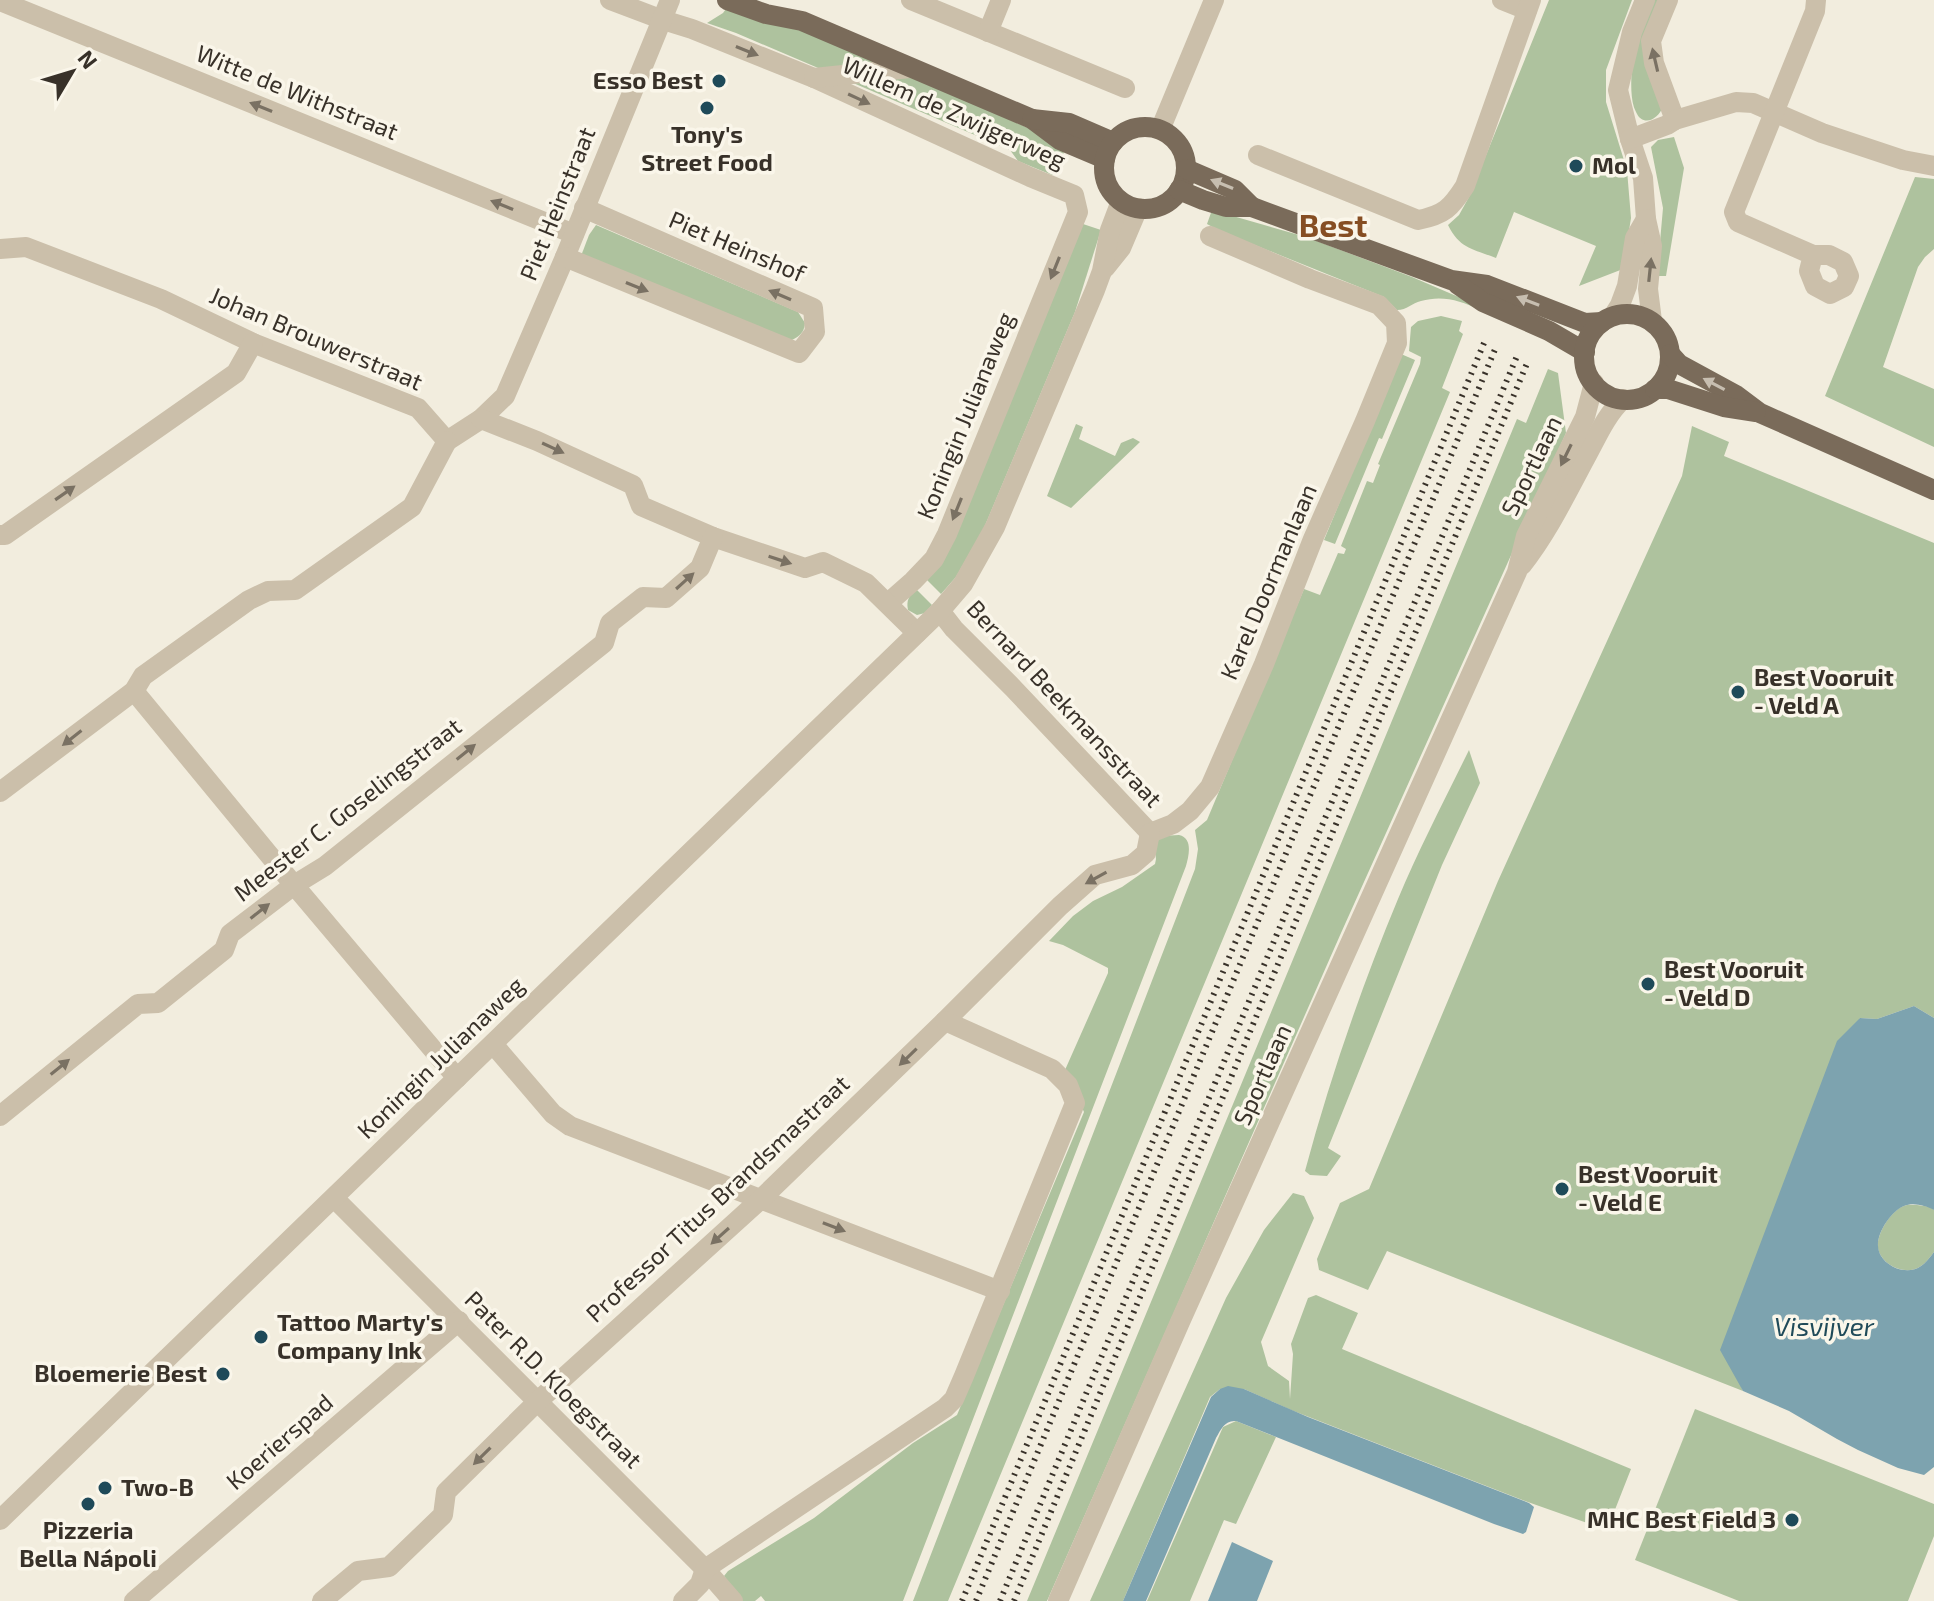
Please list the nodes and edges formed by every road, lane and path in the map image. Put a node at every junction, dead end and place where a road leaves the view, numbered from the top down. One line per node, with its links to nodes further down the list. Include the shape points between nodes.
1 (610, 0): 14 (street, Willem de Zwijgerweg)
2 (670, 0): 14 (street, Piet Heinstraat)
3 (727, 0): 15 (main road, Willem de Zwijgerweg)
4 (775, 0): 15 (main road, Willem de Zwijgerweg)
5 (911, 0): 16 (street)
6 (1001, 0): 16 (street)
7 (1214, 0): 22 (street)
8 (1502, 0): 13 (street)
9 (1645, 0): 23 (street, via 1618,90)
10 (1668, 0): 21 (street, one-way to 10, via 1651,41)
11 (1816, 0): 20 (street)
12 (0, 1): 34 (street, Witte de Withstraat, one-way to 12)
13 (1529, 5): 25 (street, via 1465,186 1437,216 1418,220)
14 (663, 20): 18 (street, Willem de Zwijgerweg, one-way to 18); 32 (street, Piet Heinstraat)
15 (802, 21): 17 (main road, Willem de Zwijgerweg)
16 (988, 32): 19 (street)
17 (910, 68): 18 (street, Willem de Zwijgerweg); 24 (main road, Willem de Zwijgerweg, via 1032,119 1069,123)
18 (814, 78): 29 (street, Willem de Zwijgerweg, one-way to 29)
19 (1125, 88)
20 (1774, 113): 21 (street, via 1736,102); 26 (street, via 1890,156); 37 (street, via 1734,212 1738,222)
21 (1675, 120): 23 (street)
22 (1160, 130): 24 (main road, via 1134,128); 27 (main road, via 1181,148)
23 (1630, 139): 33 (street, via 1643,178)
24 (1109, 151): 30 (main road, via 1104,173 1108,184)
25 (1258, 155)
26 (1934, 166)
27 (1186, 169): 28 (main road); 31 (main road, one-way to 27, via 1235,190)
28 (1179, 190): 30 (main road, via 1161,206); 31 (main road, via 1226,207)
29 (1074, 195): 55 (street, Koningin Julianaweg, one-way to 55, via 1078,212 947,534 934,559)
30 (1129, 204): 56 (street, Koningin Julianaweg, via 1121,248 1102,271 995,527 963,584)
31 (1252, 207): 39 (main road)
32 (584, 208): 34 (street, Piet Heinstraat); 38 (street, Piet Heinshof, one-way to 32, via 799,353 815,332 813,308)
33 (1646, 219): 40 (street, via 1635,238 1620,305); 41 (street, one-way to 33, via 1652,246)
34 (574, 234): 38 (street, Piet Heinstraat)
35 (1210, 236): 60 (street, Karel Doormanlaan, via 1379,305 1396,323 1397,343 1210,787 1190,811)
36 (0, 249): 42 (street, Johan Brouwerstraat, via 26,247 161,299)
37 (1813, 255)
38 (565, 257): 49 (street, Piet Heinstraat, via 505,396)
39 (1451, 280): 40 (main road, one-way to 39, via 1585,323 1487,285); 43 (main road, via 1483,302)
40 (1608, 319): 41 (main road, via 1633,314); 43 (main road, via 1593,332)
41 (1652, 321): 44 (main road)
42 (253, 343): 50 (street, Johan Brouwerstraat, via 418,408); 52 (street, one-way to 42, via 236,373)
43 (1585, 352): 45 (main road)
44 (1670, 354): 46 (main road, via 1669,367); 48 (main road, one-way to 44)
45 (1594, 383): 47 (main road, via 1611,397); 54 (street, Sportlaan, one-way to 54, via 1585,417 1526,536)
46 (1655, 389): 47 (main road); 48 (main road)
47 (1623, 399): 54 (street, Sportlaan, via 1541,542)
48 (1760, 413): 51 (main road)
49 (481, 419): 50 (street); 53 (street, one-way to 53, via 633,485 641,506)
50 (447, 441): 58 (street, via 412,507 295,590 268,591 249,600 143,676)
51 (1934, 490)
52 (0, 535)
53 (713, 537): 55 (street, one-way to 55, via 805,568 823,562 866,583); 61 (street, Meester C. Goselingstraat, one-way to 53, via 325,866 604,643 610,623 643,597 666,598 700,568)
54 (1517, 572): 77 (street, Sportlaan)
55 (888, 603): 57 (street)
56 (940, 611): 57 (street, Koningin Julianaweg); 60 (street, Bernard Beekmansstraat)
57 (917, 633): 63 (street, Koningin Julianaweg)
58 (134, 691): 59 (street, one-way to 59); 61 (street)
59 (0, 792)
60 (1150, 833): 62 (street, Professor Titus Brandsmastraat, one-way to 62, via 1146,853 1132,865 1095,875)
61 (294, 885): 64 (street); 65 (street, Meester C. Goselingstraat, one-way to 61, via 138,1004 158,1003 224,950 230,934)
62 (945, 1021): 67 (street, Professor Titus Brandsmastraat, one-way to 67); 68 (street, via 1052,1069 1068,1085 1075,1103)
63 (493, 1044): 64 (street, Koningin Julianaweg); 67 (street, via 553,1114 570,1126)
64 (457, 1078): 66 (street, Koningin Julianaweg)
65 (0, 1116)
66 (334, 1198): 69 (street, Pater R.D. Kloegstraat); 71 (street, Koningin Julianaweg)
67 (761, 1199): 68 (street, one-way to 68); 70 (street, Professor Titus Brandsmastraat, one-way to 70)
68 (1000, 1291): 72 (street, via 954,1399 945,1408)
69 (459, 1321): 70 (street, Pater R.D. Kloegstraat); 73 (street, Koerierspad)
70 (538, 1401): 72 (street, Pater R.D. Kloegstraat); 74 (street, Professor Titus Brandsmastraat, one-way to 74, via 446,1492 443,1515 389,1567 358,1571)
71 (0, 1520)
72 (705, 1569): 75 (street, via 700,1584); 76 (street, Pater R.D. Kloegstraat)
73 (134, 1601)
74 (322, 1601)
75 (683, 1601)
76 (733, 1601)
77 (1058, 1601)

